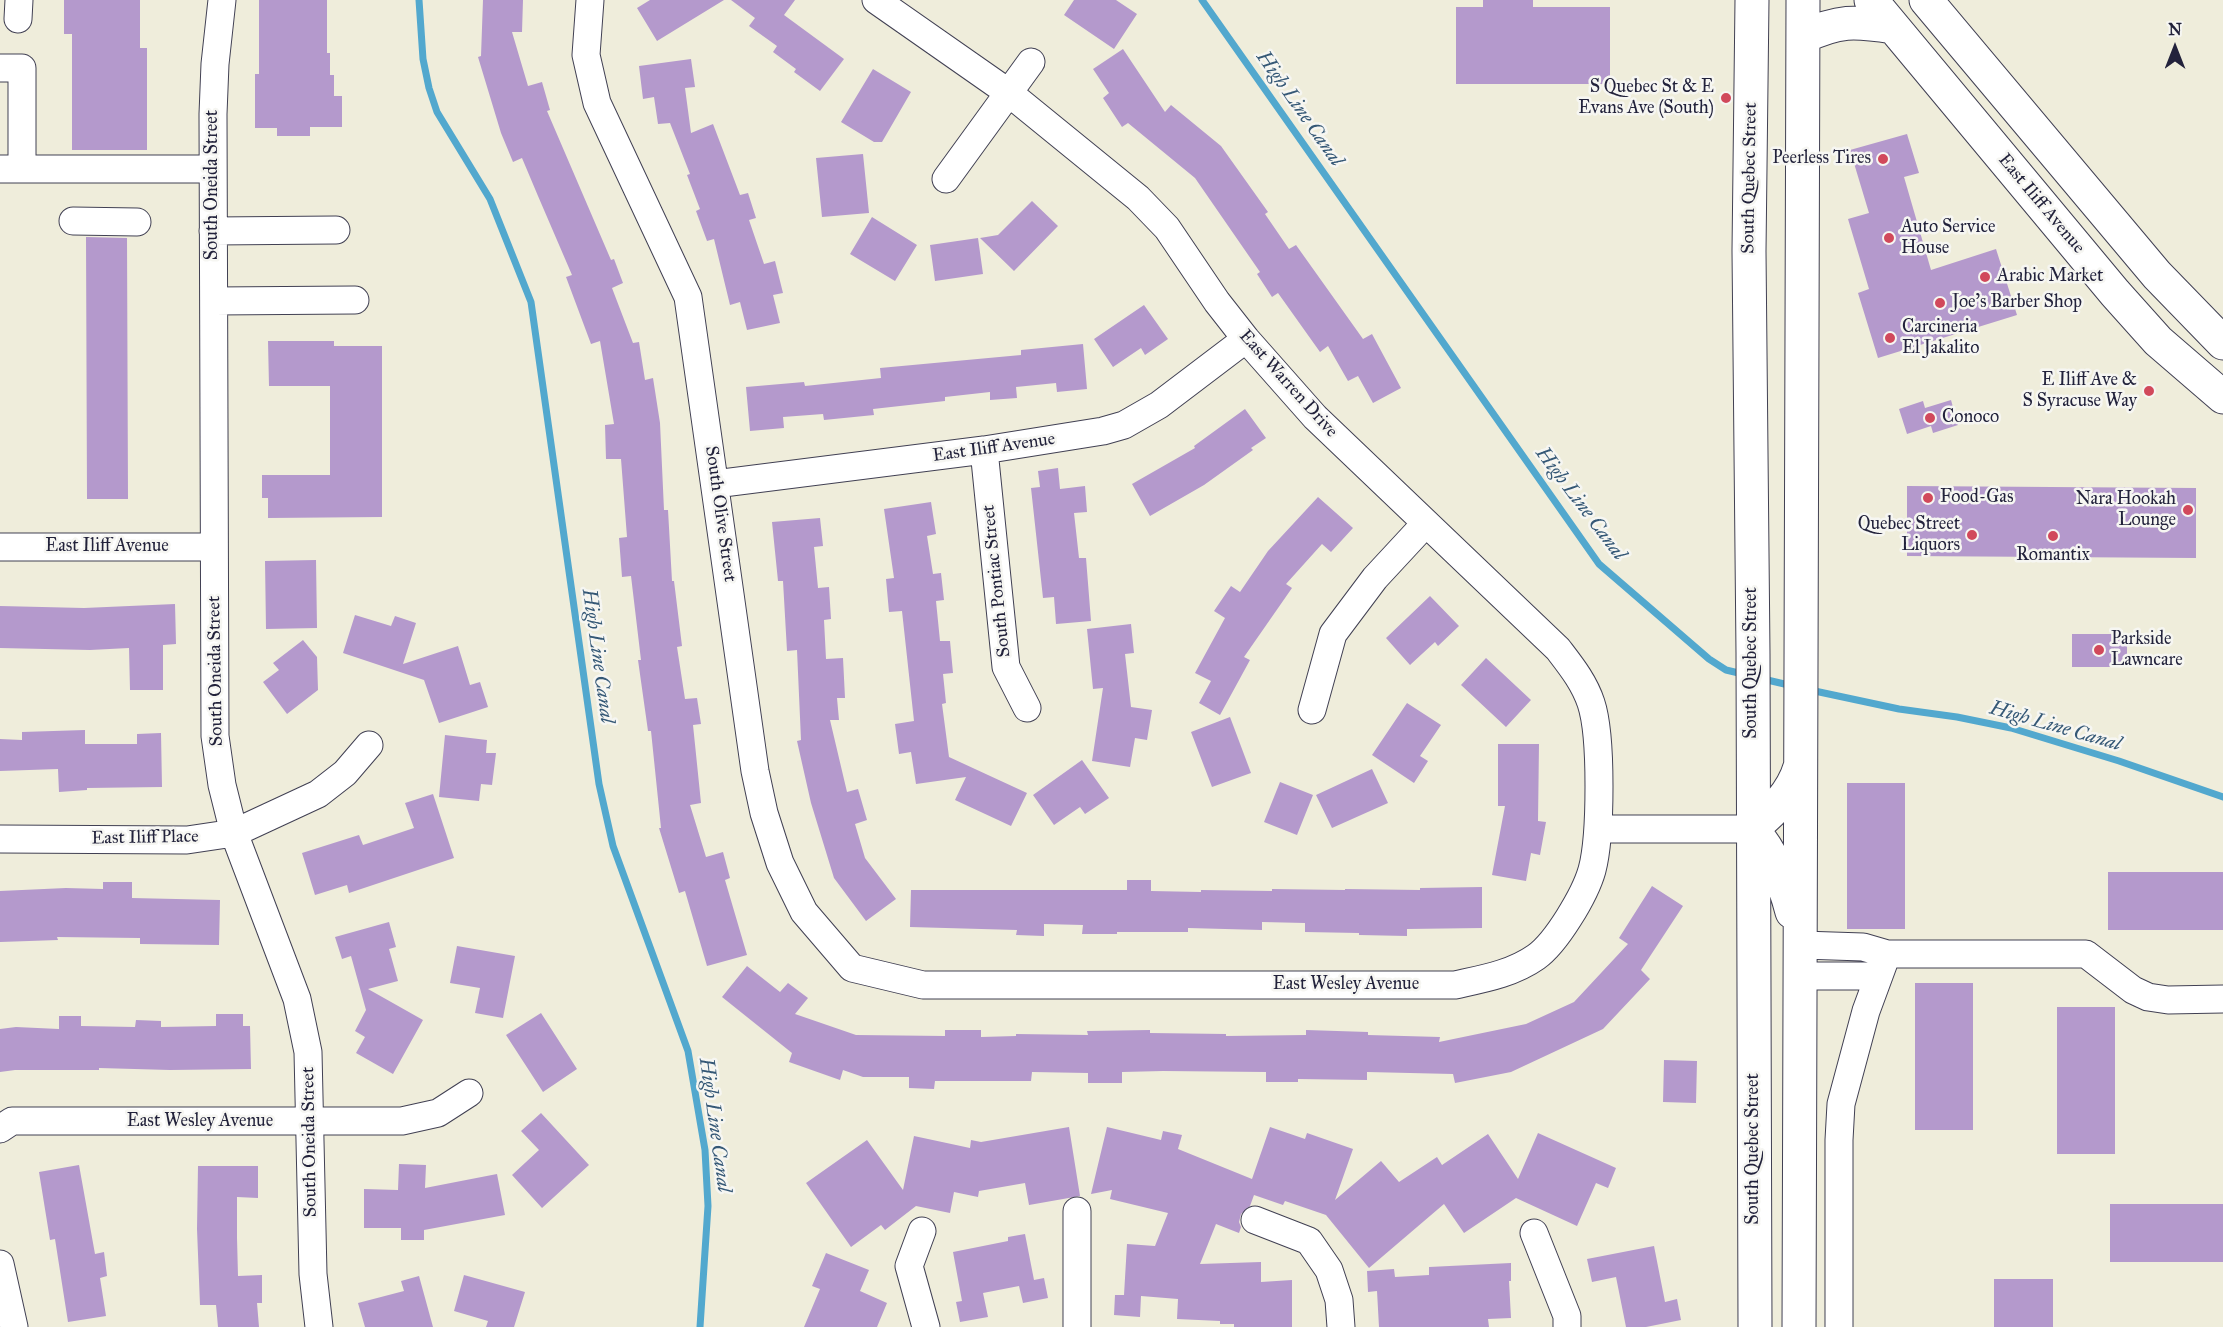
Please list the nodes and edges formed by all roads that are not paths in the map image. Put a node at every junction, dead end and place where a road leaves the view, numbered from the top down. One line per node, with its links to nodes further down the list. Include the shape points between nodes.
1 (222, 0): 14 (street, South Oneida Street, via 215,64)
2 (590, 0): 26 (street, South Olive Street, via 586,55 597,103 688,297)
3 (876, 0): 12 (street, East Warren Drive)
4 (1752, 0): 35 (main road, South Quebec Street)
5 (1803, 0): 9 (main road)
6 (1871, 0): 8 (main road, East Iliff Avenue)
7 (1926, 0): 23 (main road, via 2157,275)
8 (1893, 27): 9 (main road, via 1839,23); 24 (main road, East Iliff Avenue, via 2122,301 2158,341)
9 (1803, 37): 33 (main road)
10 (1031, 62): 12 (street)
11 (0, 68): 13 (street, via 22,68)
12 (1009, 93): 15 (street); 22 (street, East Warren Drive, via 1149,209 1180,245)
13 (11, 169): 14 (street)
14 (213, 169): 19 (street, South Oneida Street)
15 (946, 179)
16 (73, 221): 17 (street)
17 (137, 222)
18 (336, 230): 19 (street)
19 (213, 231): 21 (street, South Oneida Street)
20 (355, 300): 21 (street)
21 (214, 301): 29 (street, South Oneida Street)
22 (1246, 339): 25 (street, East Iliff Avenue, via 1159,405 1124,425 1082,436); 27 (street, East Warren Drive, via 1315,417)
23 (2223, 342)
24 (2223, 397)
25 (984, 450): 26 (street, East Iliff Avenue); 30 (street, South Pontiac Street, via 1006,667)
26 (715, 484): 40 (street, South Olive Street, via 764,813 780,863 804,912)
27 (1426, 523): 31 (street, via 1375,578 1333,634); 34 (street, East Warren Drive, via 1558,649 1577,673 1591,704 1598,741)
28 (0, 547): 29 (street, East Iliff Avenue)
29 (214, 547): 36 (street, South Oneida Street, via 215,736)
30 (1027, 708)
31 (1312, 710)
32 (369, 745): 36 (street, East Iliff Place, via 345,773 318,794)
33 (1801, 761): 35 (main road, via 1790,790); 38 (main road)
34 (1598, 829): 35 (street); 40 (street, East Wesley Avenue, via 1592,871 1571,917 1537,956 1502,974 1455,986 923,985)
35 (1752, 829): 38 (main road, via 1766,844 1788,895); 58 (main road, South Quebec Street)
36 (234, 833): 37 (street, East Iliff Place, via 187,840); 45 (street, South Oneida Street, via 297,999 308,1052)
37 (0, 839)
38 (1802, 961): 39 (street, via 1863,946); 41 (street); 59 (main road)
39 (1882, 965): 41 (street); 42 (street, via 2086,954 2133,990 2148,996 2168,1000); 43 (street)
40 (852, 968)
41 (1837, 976): 43 (street, via 1852,988)
42 (2223, 999)
43 (1866, 1011): 60 (street, via 1840,1119)
44 (469, 1094): 45 (street, East Wesley Avenue, via 438,1113 402,1121)
45 (310, 1122): 46 (street, East Wesley Avenue, via 12,1120); 53 (street, South Oneida Street, via 313,1274)
46 (0, 1129)
47 (1077, 1210): 55 (street)
48 (1255, 1221): 56 (street, via 1309,1241 1329,1270 1339,1300)
49 (922, 1231): 54 (street, via 909,1266)
50 (1534, 1233): 57 (street, via 1567,1316)
51 (0, 1264): 52 (street)
52 (14, 1327)
53 (319, 1327)
54 (926, 1327)
55 (1077, 1327)
56 (1341, 1327)
57 (1567, 1327)
58 (1755, 1327)
59 (1799, 1327)
60 (1839, 1327)

